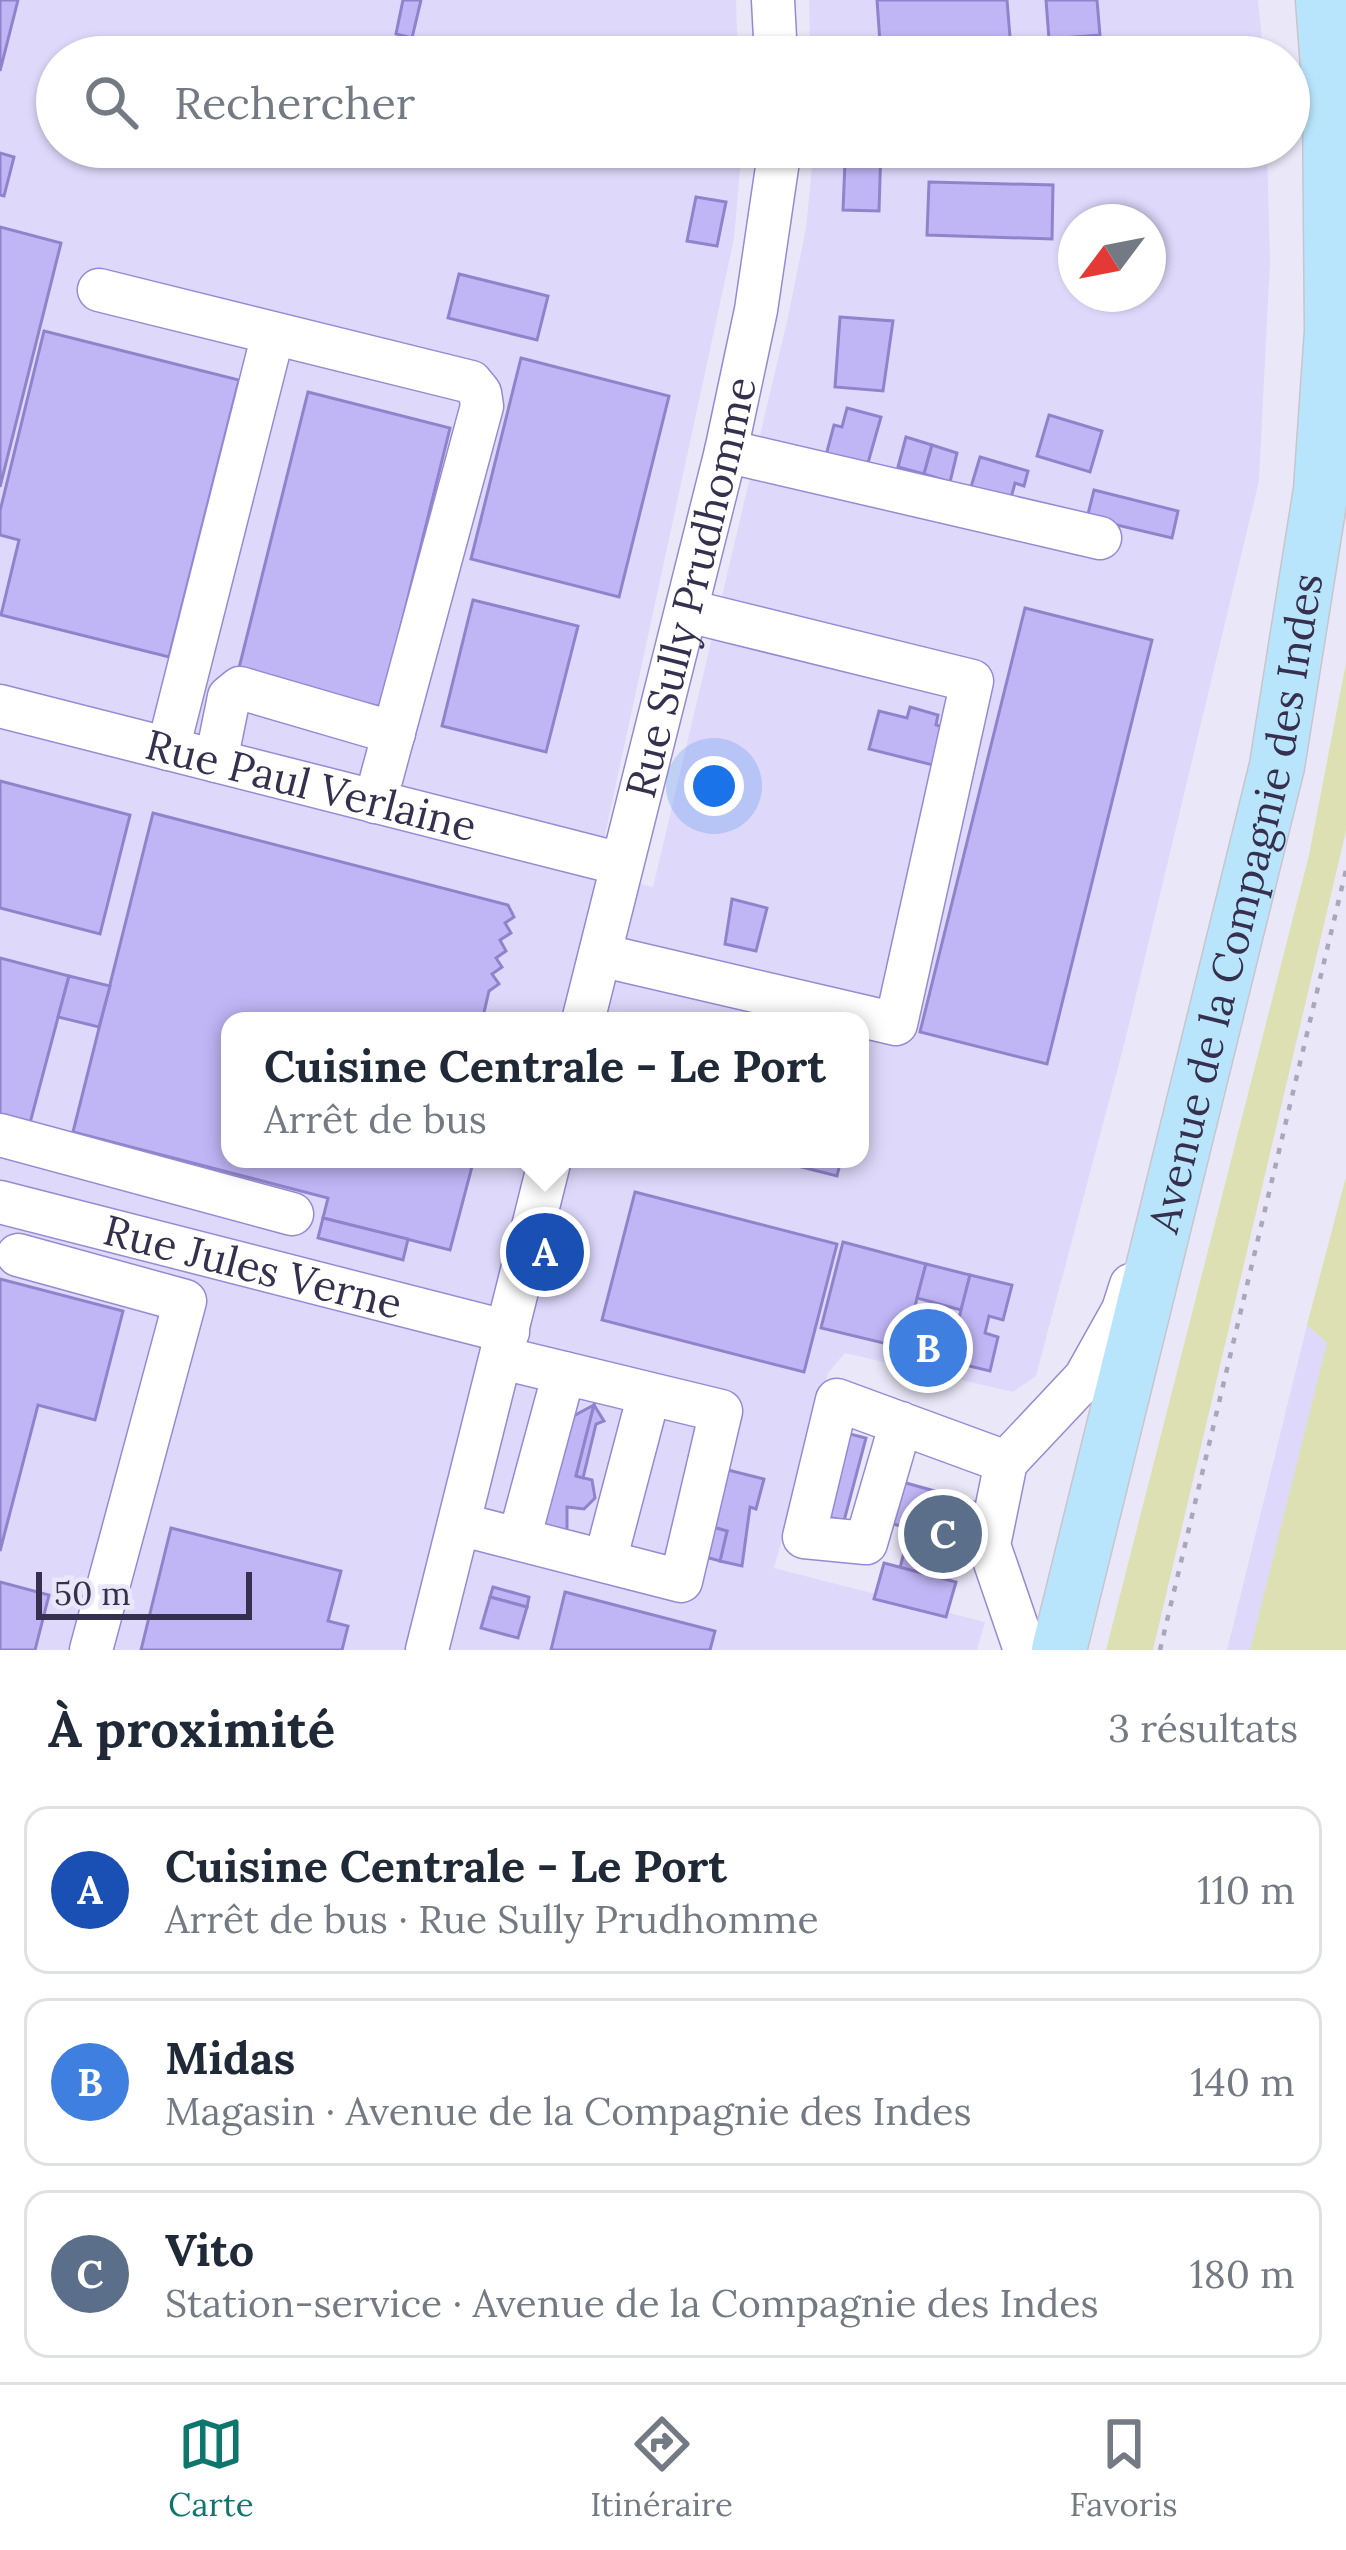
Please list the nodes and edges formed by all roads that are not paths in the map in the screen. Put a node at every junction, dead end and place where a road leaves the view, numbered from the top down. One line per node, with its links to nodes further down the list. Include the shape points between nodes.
1 (773, 0): 4 (street)
2 (1323, 0): 20 (main road, Avenue de la Compagnie des Indes, via 1332,331 1321,490 1277,766)
3 (1340, 0): 5 (street)
4 (775, 36)
5 (1346, 95)
6 (776, 168): 10 (street, Rue Sully Prudhomme)
7 (1346, 285): 44 (street, Avenue de la Compagnie des Indes, via 1342,447 1289,783)
8 (100, 290): 9 (street)
9 (273, 334): 15 (street, via 471,382 482,399); 16 (street)
10 (727, 451): 12 (street); 13 (street, Rue Sully Prudhomme)
11 (1346, 520): 45 (main road, Avenue de la Compagnie des Indes, via 1311,735 1259,965)
12 (1100, 538)
13 (688, 611): 19 (street, Rue Sully Prudhomme); 24 (street, via 972,681 896,1024)
14 (0, 706): 16 (street, Rue Paul Verlaine)
15 (394, 733): 17 (street, via 240,688 229,697); 18 (street)
16 (168, 749): 17 (street, Rue Paul Verlaine)
17 (216, 761): 18 (street, Rue Paul Verlaine)
18 (375, 802): 19 (street, Rue Paul Verlaine)
19 (621, 865): 21 (street, Rue Sully Prudhomme)
20 (1231, 944): 36 (street, via 1123,1310 1085,1378); 43 (main road, Avenue de la Compagnie des Indes)
21 (599, 955): 22 (street, Rue Sully Prudhomme); 23 (street)
22 (585, 1012)
23 (844, 1012)
24 (869, 1018)
25 (0, 1135): 27 (street)
26 (548, 1168): 32 (street)
27 (194, 1187): 29 (street); 30 (street)
28 (0, 1202): 30 (street, Rue Jules Verne)
29 (292, 1214)
30 (181, 1250): 32 (street, Rue Jules Verne)
31 (18, 1255): 40 (street, via 185,1301)
32 (505, 1345): 33 (street, Rue Jules Verne); 37 (street)
33 (564, 1373): 34 (street, Rue Jules Verne); 38 (street)
34 (649, 1394): 39 (street); 39 (street, Rue Jules Verne, via 721,1411 681,1581)
35 (901, 1423): 36 (street)
36 (1006, 1462): 42 (street, via 988,1545)
37 (459, 1524): 38 (street); 41 (street)
38 (519, 1539): 39 (street)
39 (605, 1561)
40 (91, 1650)
41 (427, 1650)
42 (1025, 1650)
43 (1059, 1650)
44 (1074, 1650)
45 (1089, 1650)

